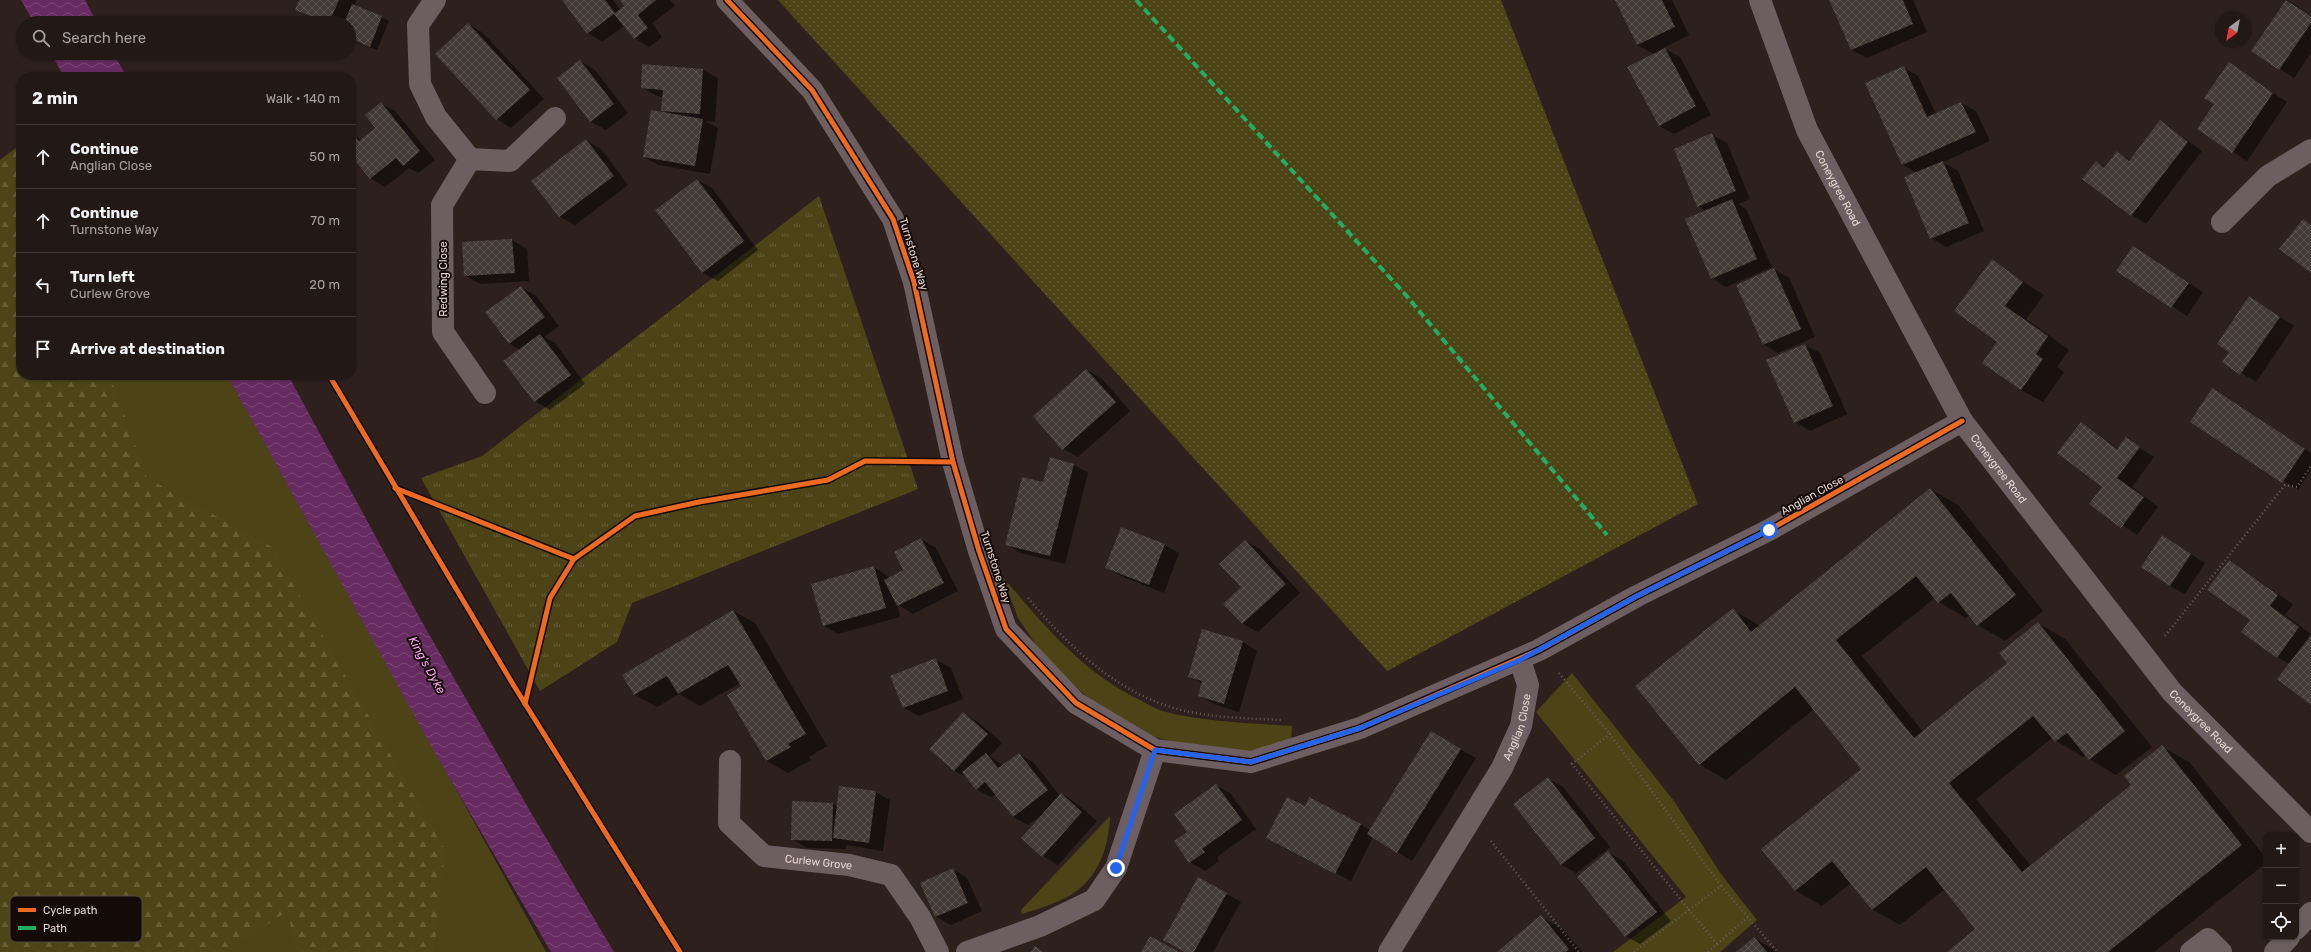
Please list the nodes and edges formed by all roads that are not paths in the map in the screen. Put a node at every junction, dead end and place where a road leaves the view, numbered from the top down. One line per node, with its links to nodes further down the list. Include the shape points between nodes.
1 (435, 0): 6 (street, via 418,25 420,84 436,117)
2 (727, 0): 11 (street, Turnstone Way, via 812,90 893,219 914,282 953,462 979,551 1006,629 1076,703)
3 (1760, 0): 9 (street, Coneygree Road, via 1807,130)
4 (555, 118): 6 (street, via 510,161)
5 (2311, 150): 7 (street, via 2268,176)
6 (470, 159): 8 (street, Redwing Close, via 442,205 443,332)
7 (2222, 222)
8 (486, 392)
9 (1962, 422): 10 (street, Anglian Close, via 1769,530 1637,596); 13 (street, Coneygree Road, via 2172,692)
10 (1520, 660): 11 (street, Turnstone Way, via 1360,728 1251,762); 19 (street, Anglian Close, via 1528,685 1521,726 1502,768)
11 (1155, 750): 18 (street, via 1116,868 1094,900 1040,926)
12 (730, 761): 17 (street, Curlew Grove, via 729,824 764,856 849,865 891,875 920,917)
13 (2311, 832)
14 (2311, 913): 15 (street)
15 (2299, 926)
16 (2286, 940): 22 (street)
17 (938, 952)
18 (968, 952)
19 (1389, 952)
20 (2191, 952): 21 (street, via 2208,939)
21 (2221, 952)
22 (2275, 952)

